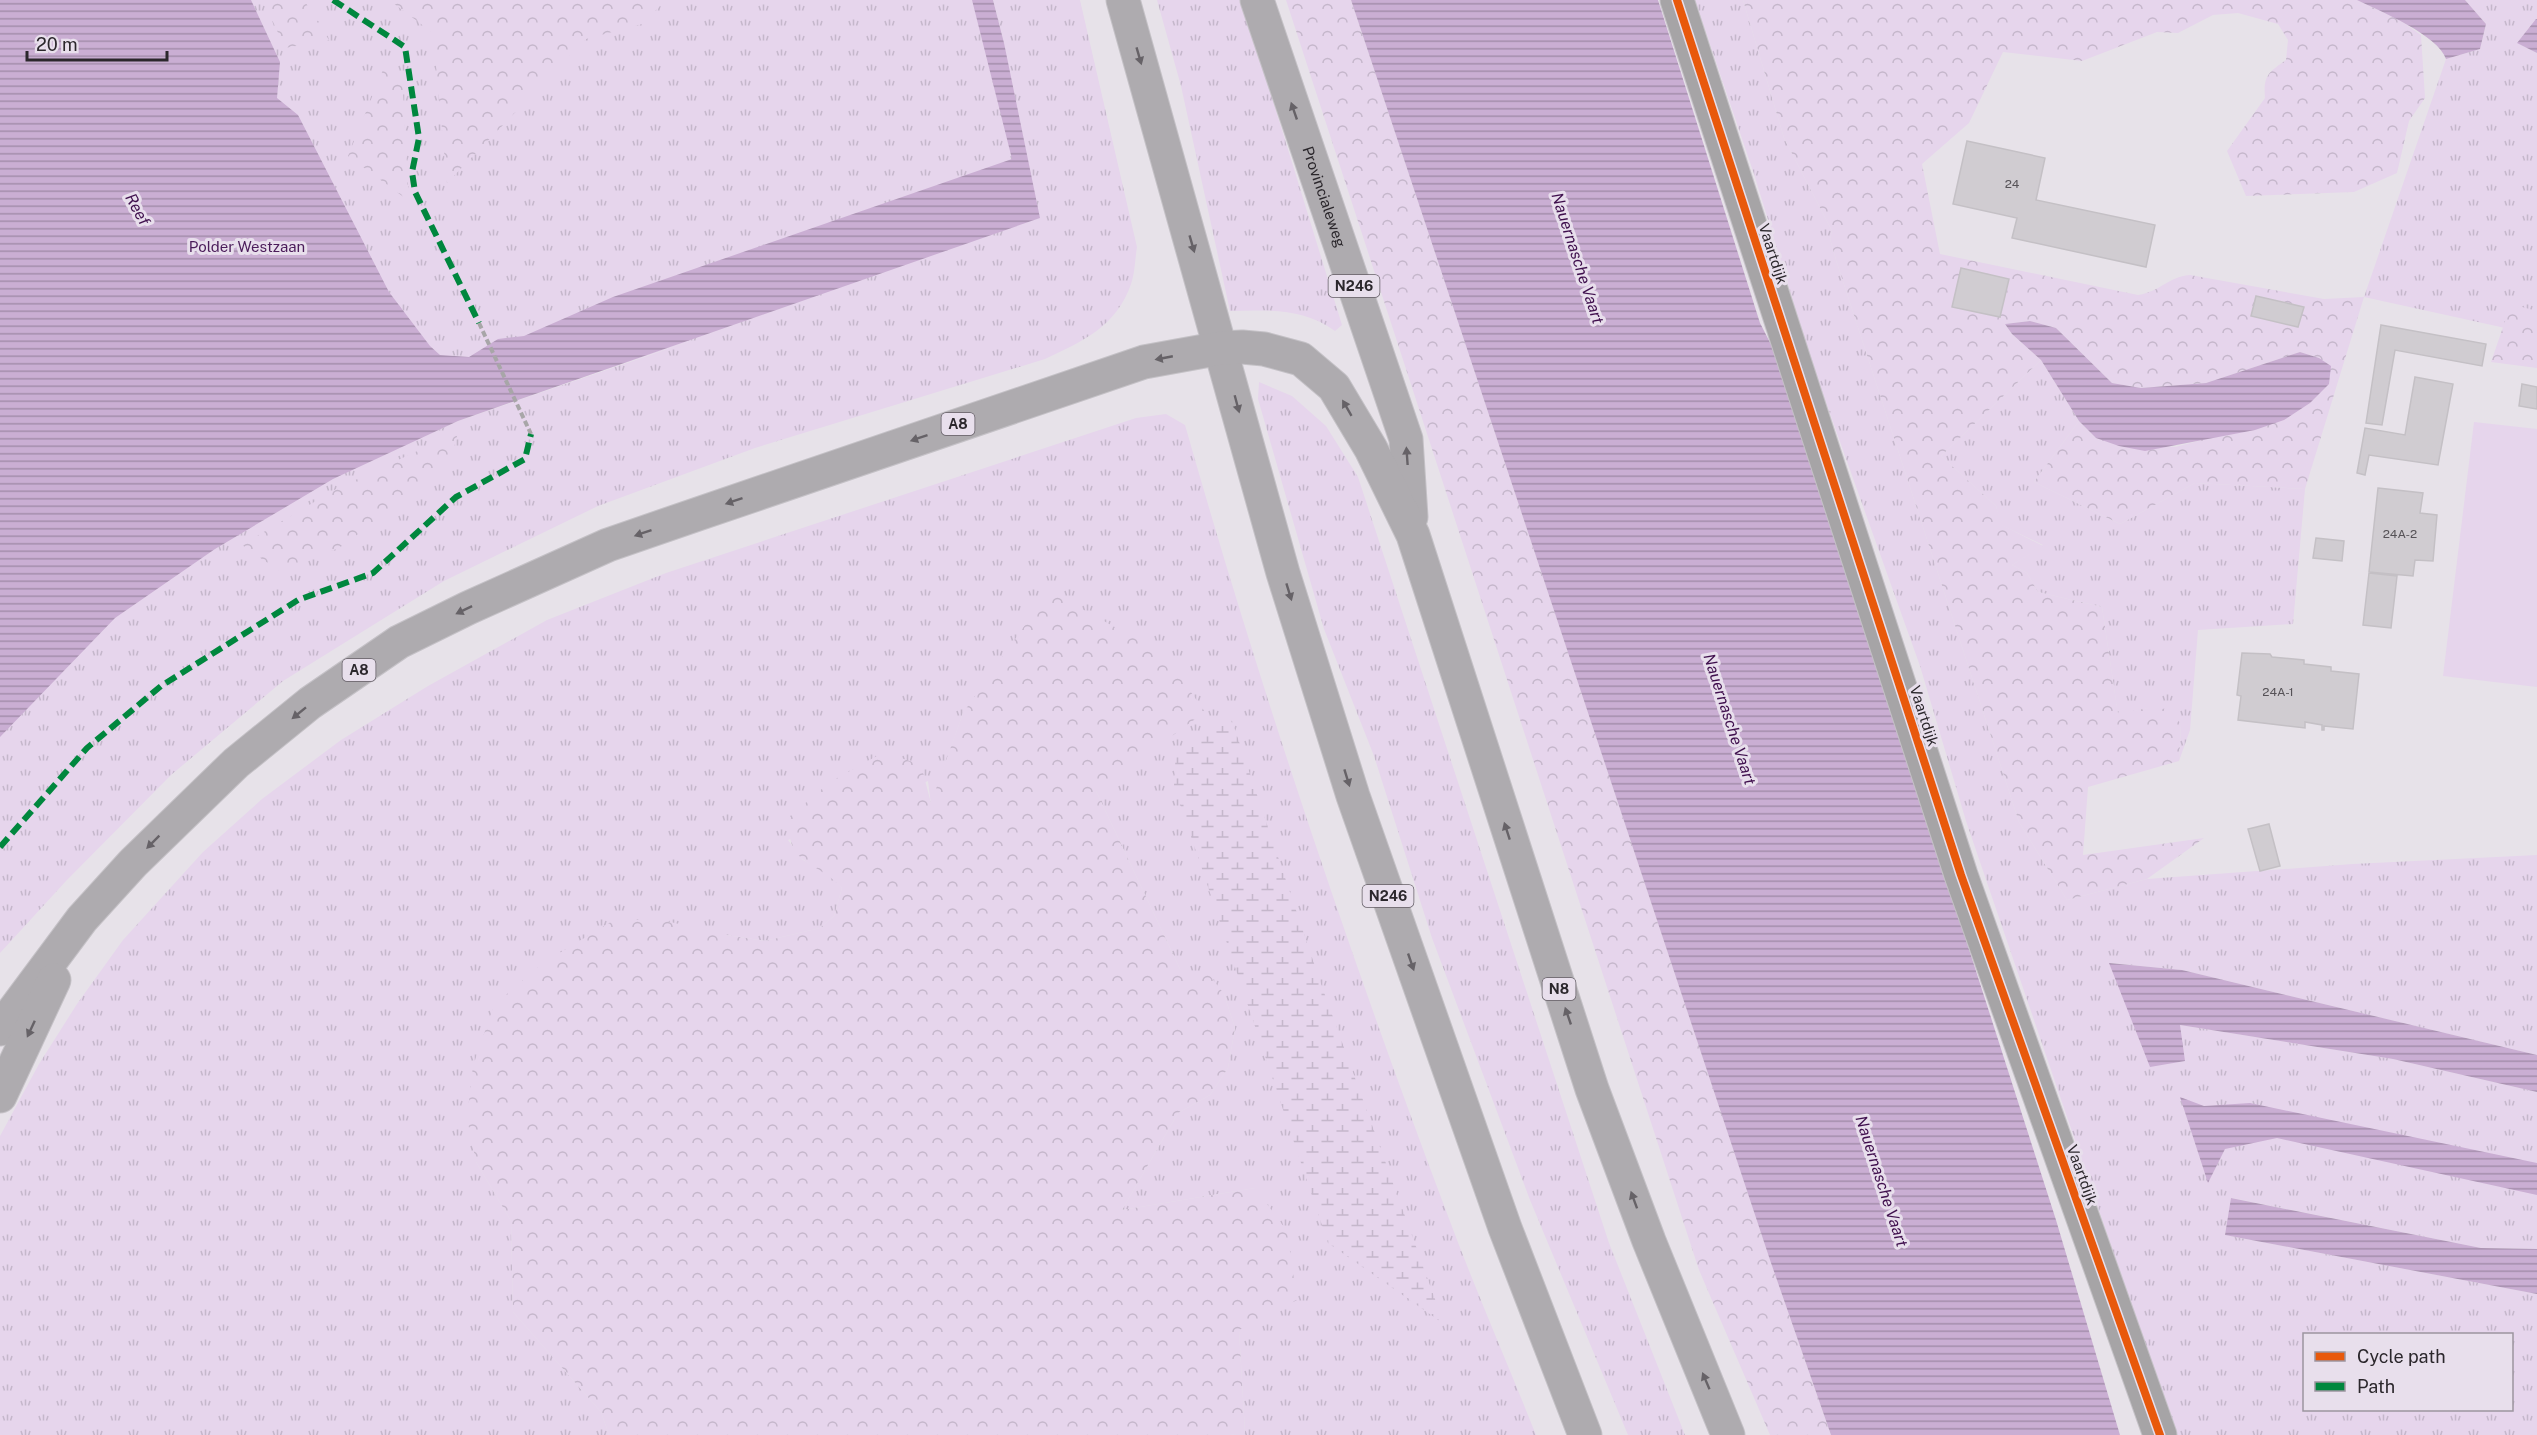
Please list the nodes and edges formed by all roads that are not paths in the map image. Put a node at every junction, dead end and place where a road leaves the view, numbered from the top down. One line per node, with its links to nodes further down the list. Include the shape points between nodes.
1 (1123, 0): 4 (highway, N246, one-way to 4)
2 (1257, 0): 5 (highway, Provincialeweg / N246, one-way to 2, via 1406,439)
3 (1677, 0): 11 (street, Vaartdijk, via 1962,875)
4 (1221, 348): 5 (highway, A8, one-way to 4, via 1371,449 1334,387 1301,359 1264,349); 6 (highway, A8, one-way to 6, via 1144,362 608,545 399,642 310,703 236,763 133,863); 9 (highway, N246, one-way to 9, via 1283,573 1353,796 1505,1228)
5 (1413, 535): 10 (highway, N8, one-way to 5, via 1592,1089)
6 (82, 919): 7 (highway, A8); 8 (highway, A8, one-way to 8)
7 (0, 1029)
8 (0, 1096)
9 (1585, 1435)
10 (1728, 1435)
11 (2160, 1435)

